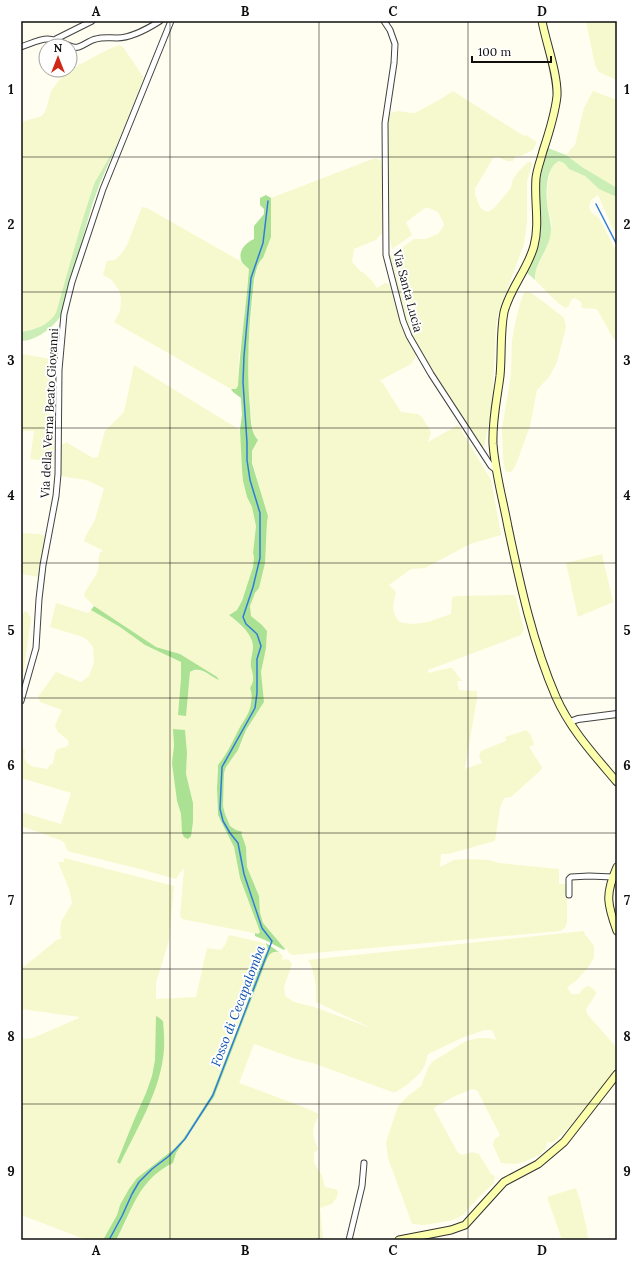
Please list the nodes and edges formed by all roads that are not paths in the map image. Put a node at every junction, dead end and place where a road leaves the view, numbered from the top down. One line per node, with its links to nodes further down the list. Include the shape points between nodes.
1 (92, 21): 6 (street)
2 (160, 21): 9 (street, via 147,30 119,38 94,39)
3 (171, 21): 11 (street, Via della Verna Beato Giovanni, via 104,189 72,282 64,314 58,370 56,496 43,565 36,648)
4 (384, 21): 10 (street, Via Santa Lucia, via 395,44 385,123 386,255 409,336 431,374 491,466)
5 (542, 21): 10 (main road, via 557,96 536,176 535,241 504,317 493,430)
6 (58, 38)
7 (38, 40): 8 (street)
8 (21, 47)
9 (78, 47)
10 (497, 471): 13 (main road, via 521,588 536,642 556,698)
11 (21, 701)
12 (617, 714): 13 (street)
13 (570, 722): 14 (main road)
14 (617, 782)
15 (617, 867): 16 (main road)
16 (612, 877): 17 (street, via 571,877); 18 (main road, via 608,897)
17 (569, 896)
18 (617, 931)
19 (617, 1074): 22 (main road, via 564,1142 538,1164 504,1182 465,1225)
20 (364, 1163): 21 (street, via 361,1192)
21 (349, 1240)
22 (399, 1240)

